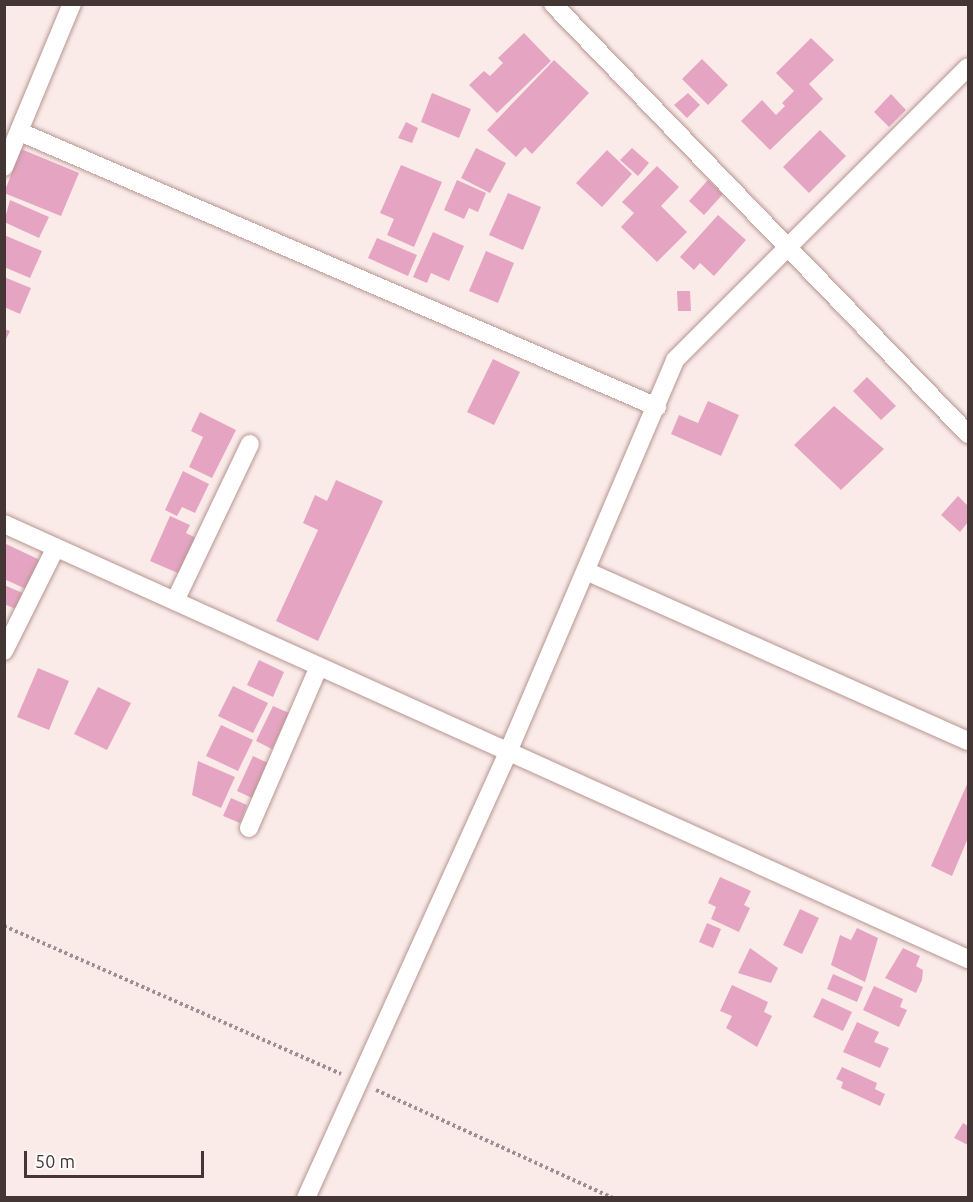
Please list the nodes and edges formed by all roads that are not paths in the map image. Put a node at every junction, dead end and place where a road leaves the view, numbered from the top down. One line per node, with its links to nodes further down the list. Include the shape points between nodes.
1 (72, 4): 4 (street)
2 (553, 4): 6 (street)
3 (969, 67): 6 (street)
4 (20, 132): 5 (street); 7 (street)
5 (4, 167)
6 (788, 242): 7 (street, via 675,360); 8 (street)
7 (657, 407): 12 (street)
8 (969, 434)
9 (250, 444): 13 (street)
10 (4, 524): 11 (street)
11 (56, 547): 13 (street); 14 (street)
12 (586, 571): 16 (street); 17 (street)
13 (175, 601): 15 (street)
14 (4, 651)
15 (319, 666): 17 (street); 18 (street)
16 (969, 741)
17 (508, 752): 19 (street); 20 (street)
18 (249, 828)
19 (969, 959)
20 (306, 1197)

